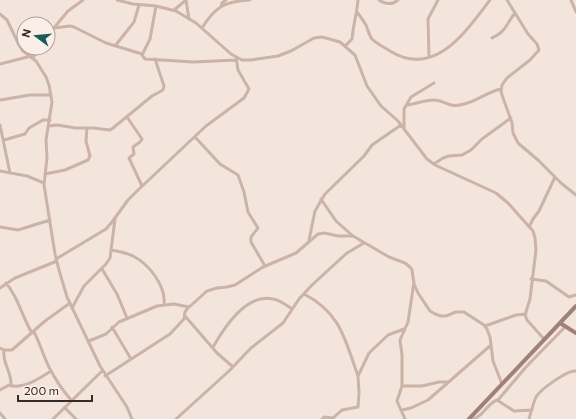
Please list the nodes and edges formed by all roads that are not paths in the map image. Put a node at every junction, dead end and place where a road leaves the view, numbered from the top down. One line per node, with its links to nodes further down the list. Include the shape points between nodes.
1 (83, 0): 22 (street, via 68,11)
2 (118, 0): 13 (street)
3 (186, 0): 16 (street); 21 (street)
4 (226, 0): 15 (street)
5 (250, 0): 15 (street)
6 (358, 0): 17 (street)
7 (378, 0): 8 (street, via 389,4)
8 (398, 0)
9 (438, 0): 30 (street, via 428,19)
10 (490, 0): 30 (street, via 454,43 445,51)
11 (507, 0): 19 (street)
12 (571, 0): 18 (street)
13 (139, 5): 14 (street); 26 (street, via 134,22)
14 (156, 6): 16 (street); 28 (street, via 150,39)
15 (220, 7): 24 (street)
16 (174, 10): 21 (street)
17 (357, 12): 27 (street, via 352,39); 30 (street, via 376,43 403,57)
18 (576, 12)
19 (514, 13): 25 (street, via 506,28); 35 (street, via 539,50 507,78)
20 (0, 14): 29 (street, via 7,20 23,51)
21 (190, 19): 24 (street)
22 (56, 26)
23 (56, 28): 26 (street, via 74,27)
24 (202, 28): 32 (street)
25 (492, 38)
26 (115, 46): 28 (street)
27 (345, 46): 32 (street, via 322,37 314,38 278,56 251,60); 43 (street, via 354,55 367,86 381,106)
28 (142, 54): 31 (street, via 145,59)
29 (33, 57): 33 (street); 36 (street, via 46,77)
30 (429, 57)
31 (155, 59): 32 (street, via 194,62); 39 (street, via 163,90)
32 (236, 59): 47 (street, via 238,70 249,89 247,95)
33 (0, 64)
34 (434, 83): 38 (street, via 413,95)
35 (501, 89): 38 (street, via 452,106 433,100); 40 (street)
36 (51, 95): 37 (street, via 30,95); 41 (street)
37 (0, 100)
38 (406, 105): 46 (street)
39 (127, 117): 45 (street, via 110,130); 55 (street, via 142,139 133,147 134,154 128,158)
40 (510, 118): 49 (street, via 471,150 462,155 443,158); 53 (street, via 518,143)
41 (50, 120): 44 (street); 48 (street, via 43,120 25,134)
42 (0, 125): 48 (street)
43 (401, 125): 46 (street); 57 (street, via 372,145)
44 (49, 126): 45 (street); 52 (street)
45 (87, 128): 52 (street, via 86,141 90,156 88,160 65,170)
46 (404, 128): 49 (street, via 427,159)
47 (195, 136): 55 (street); 67 (street, via 220,164 240,179 248,212 258,228 250,242)
48 (4, 140): 51 (street)
49 (434, 164): 60 (street, via 496,192)
50 (0, 171): 51 (street)
51 (10, 173): 54 (street)
52 (45, 174): 54 (street)
53 (555, 177): 56 (street); 60 (street)
54 (44, 183): 59 (street)
55 (142, 186): 58 (street, via 128,200)
56 (576, 195)
57 (321, 199): 62 (street, via 336,221); 63 (street, via 312,220)
58 (116, 218): 65 (street); 66 (street, via 99,234)
59 (50, 220): 61 (street, via 18,230); 66 (street)
60 (530, 227): 69 (street, via 536,244)
61 (0, 228)
62 (353, 236): 63 (street, via 325,233 318,234); 64 (street)
63 (309, 242): 67 (street, via 296,253)
64 (364, 242): 70 (street, via 405,263 412,270); 73 (street, via 336,262)
65 (111, 250): 68 (street, via 110,258); 76 (street, via 133,256 145,265 163,290)
66 (56, 260): 71 (street); 75 (street)
67 (265, 266): 78 (street, via 235,285 207,292)
68 (102, 269): 79 (street, via 84,286); 83 (street)
69 (531, 279): 74 (street, via 546,281 570,296); 81 (street)
70 (414, 282): 85 (street, via 430,311 440,316 464,312); 88 (street, via 408,322)
71 (6, 283): 72 (street); 89 (street, via 14,292 24,319)
72 (1, 286)
73 (304, 294): 80 (street); 103 (street, via 329,311 335,319)
74 (576, 295)
75 (70, 303): 79 (street); 89 (street)
76 (164, 304): 78 (street); 83 (street)
77 (576, 306): 84 (main road)
78 (189, 307): 82 (street)
79 (72, 308): 92 (street)
80 (292, 309): 94 (street, via 273,298 251,303 235,315); 98 (street, via 283,323 251,348)
81 (526, 314): 85 (street); 91 (street, via 527,320)
82 (184, 316): 94 (street); 97 (street, via 170,334)
83 (127, 318): 86 (street)
84 (560, 323): 87 (main road); 91 (main road)
85 (485, 326): 93 (street)
86 (112, 327): 92 (street, via 106,334); 97 (street)
87 (565, 327): 90 (main road); 109 (street, via 530,362)
88 (404, 329): 103 (street, via 388,335 369,353); 107 (street, via 400,340)
89 (33, 332): 96 (street, via 12,350); 99 (street)
90 (576, 333)
91 (544, 339): 105 (main road)
92 (89, 341): 100 (street)
93 (491, 345): 104 (street); 105 (street, via 493,361)
94 (213, 347): 98 (street)
95 (0, 348): 96 (street)
96 (4, 350): 106 (street)
97 (131, 359): 102 (street)
98 (234, 367): 119 (street)
99 (51, 371): 106 (street, via 28,384); 110 (street)
100 (102, 371): 102 (street); 110 (street)
101 (576, 371): 113 (street, via 554,381 539,393)
102 (106, 376): 118 (street)
103 (358, 376): 120 (street, via 358,407 342,410 333,418)
104 (449, 382): 107 (street); 112 (street, via 428,400)
105 (502, 384): 122 (main road)
106 (11, 386): 108 (street, via 5,386)
107 (402, 386): 112 (street, via 397,400)
108 (0, 390)
109 (498, 400): 113 (street, via 514,411); 123 (street)
110 (72, 401): 111 (street)
111 (65, 408): 116 (street); 117 (street)
112 (402, 410): 121 (street)
113 (532, 410): 124 (street)
114 (0, 413): 115 (street)
115 (4, 419)
116 (53, 419)
117 (76, 419)
118 (132, 419)
119 (176, 419)
120 (322, 419)
121 (405, 419)
122 (469, 419)
123 (474, 419)
124 (529, 419)

